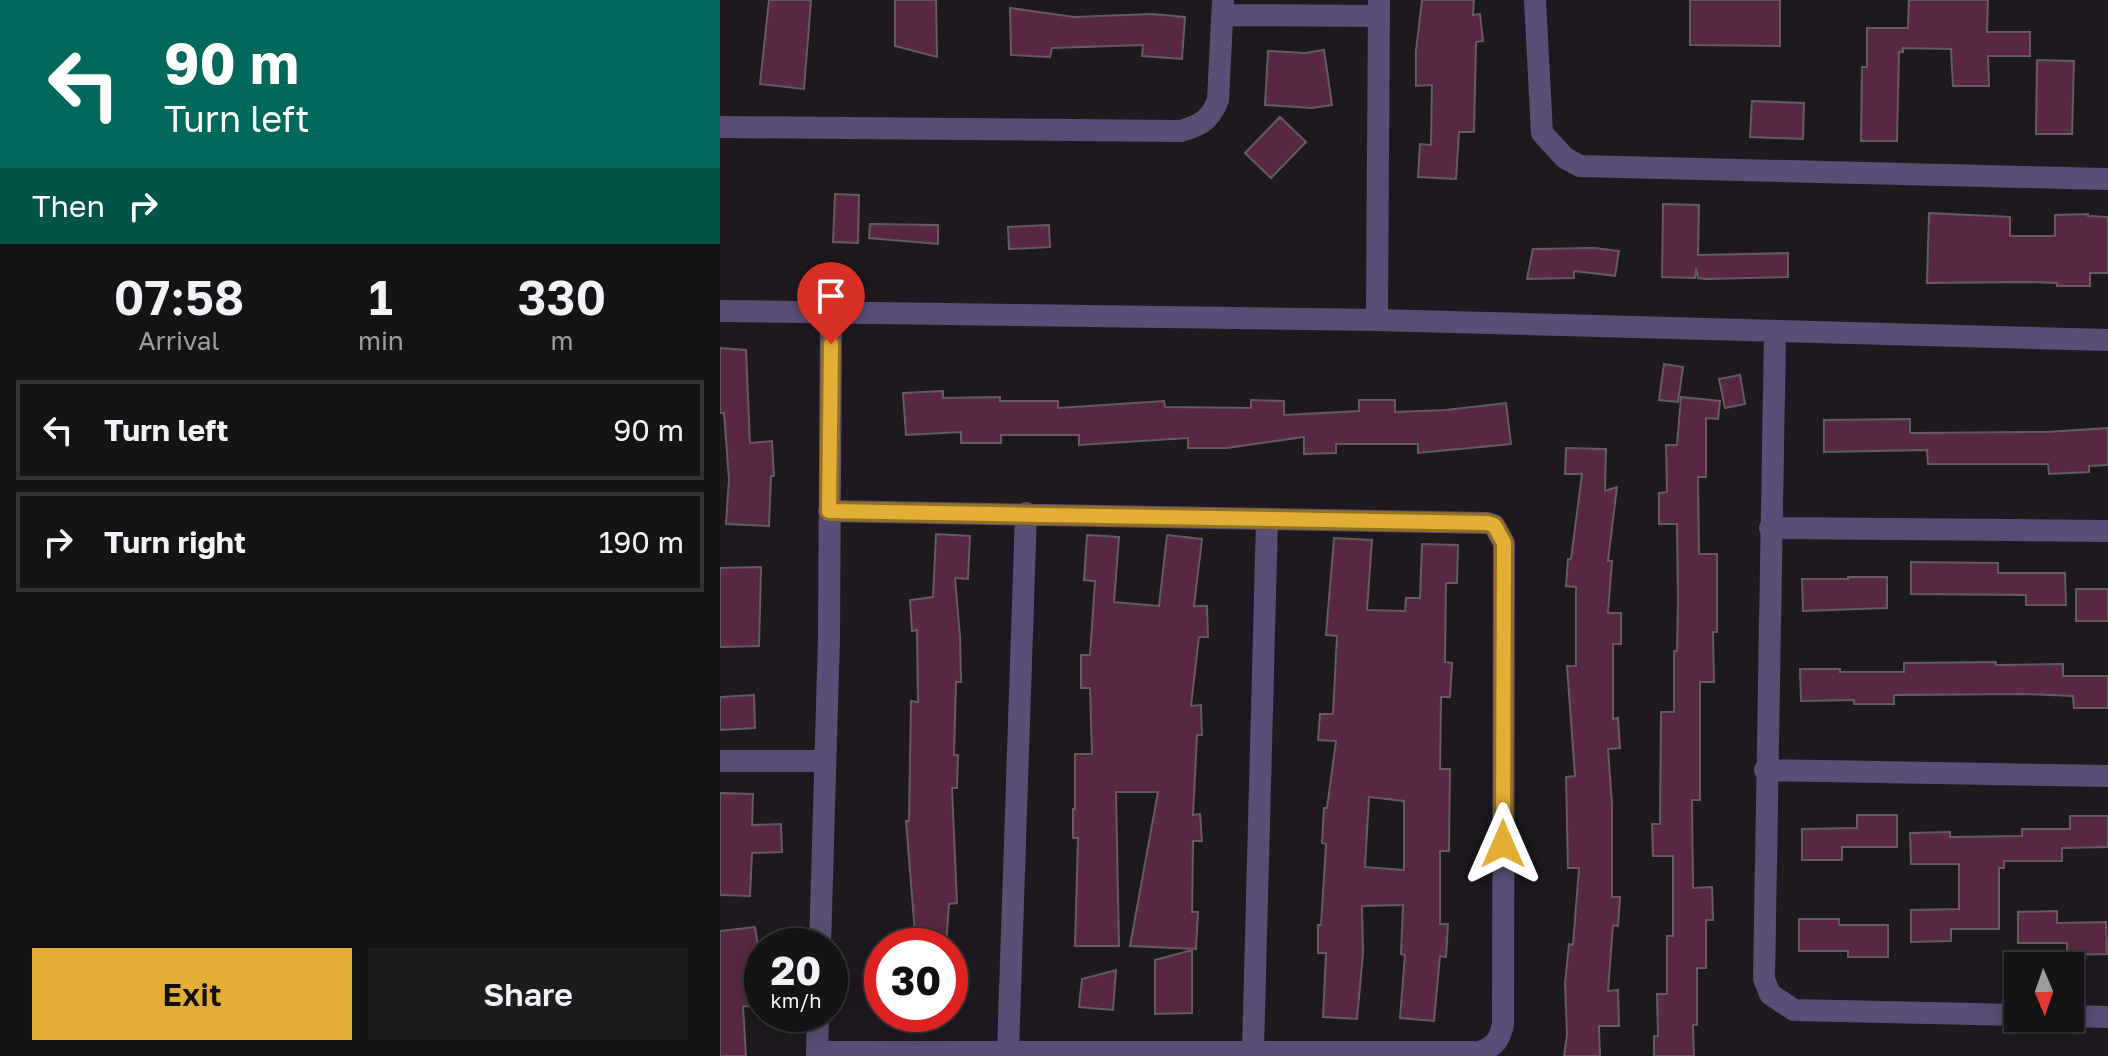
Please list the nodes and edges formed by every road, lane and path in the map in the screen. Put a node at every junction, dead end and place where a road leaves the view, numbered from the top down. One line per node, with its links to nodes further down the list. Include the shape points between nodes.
1 (1535, 0): 5 (street, via 1542,133 1580,166)
2 (1223, 8): 3 (street); 4 (street, via 1218,100 1201,125 1181,131)
3 (1379, 8): 8 (street)
4 (720, 127)
5 (2108, 179)
6 (720, 311): 7 (street)
7 (831, 315): 8 (street); 11 (street)
8 (1377, 320): 9 (street)
9 (1775, 331): 10 (street); 14 (street)
10 (2108, 340)
11 (829, 511): 12 (street); 17 (street)
12 (1026, 513): 13 (street); 26 (street)
13 (1267, 520): 25 (street); 25 (street, via 1487,523 1503,538 1503,1024 1501,1038 1480,1052)
14 (1770, 528): 15 (street); 18 (street)
15 (2108, 531)
16 (720, 761): 17 (street)
17 (825, 761): 20 (street)
18 (1765, 770): 19 (street); 21 (street, via 1764,979 1770,994 1794,1010)
19 (2108, 776)
20 (820, 928)
21 (2004, 1015)
22 (2084, 1016): 23 (street)
23 (2108, 1017)
24 (818, 1032): 27 (street)
25 (1253, 1050): 26 (street)
26 (1008, 1051): 27 (street)
27 (817, 1054)

